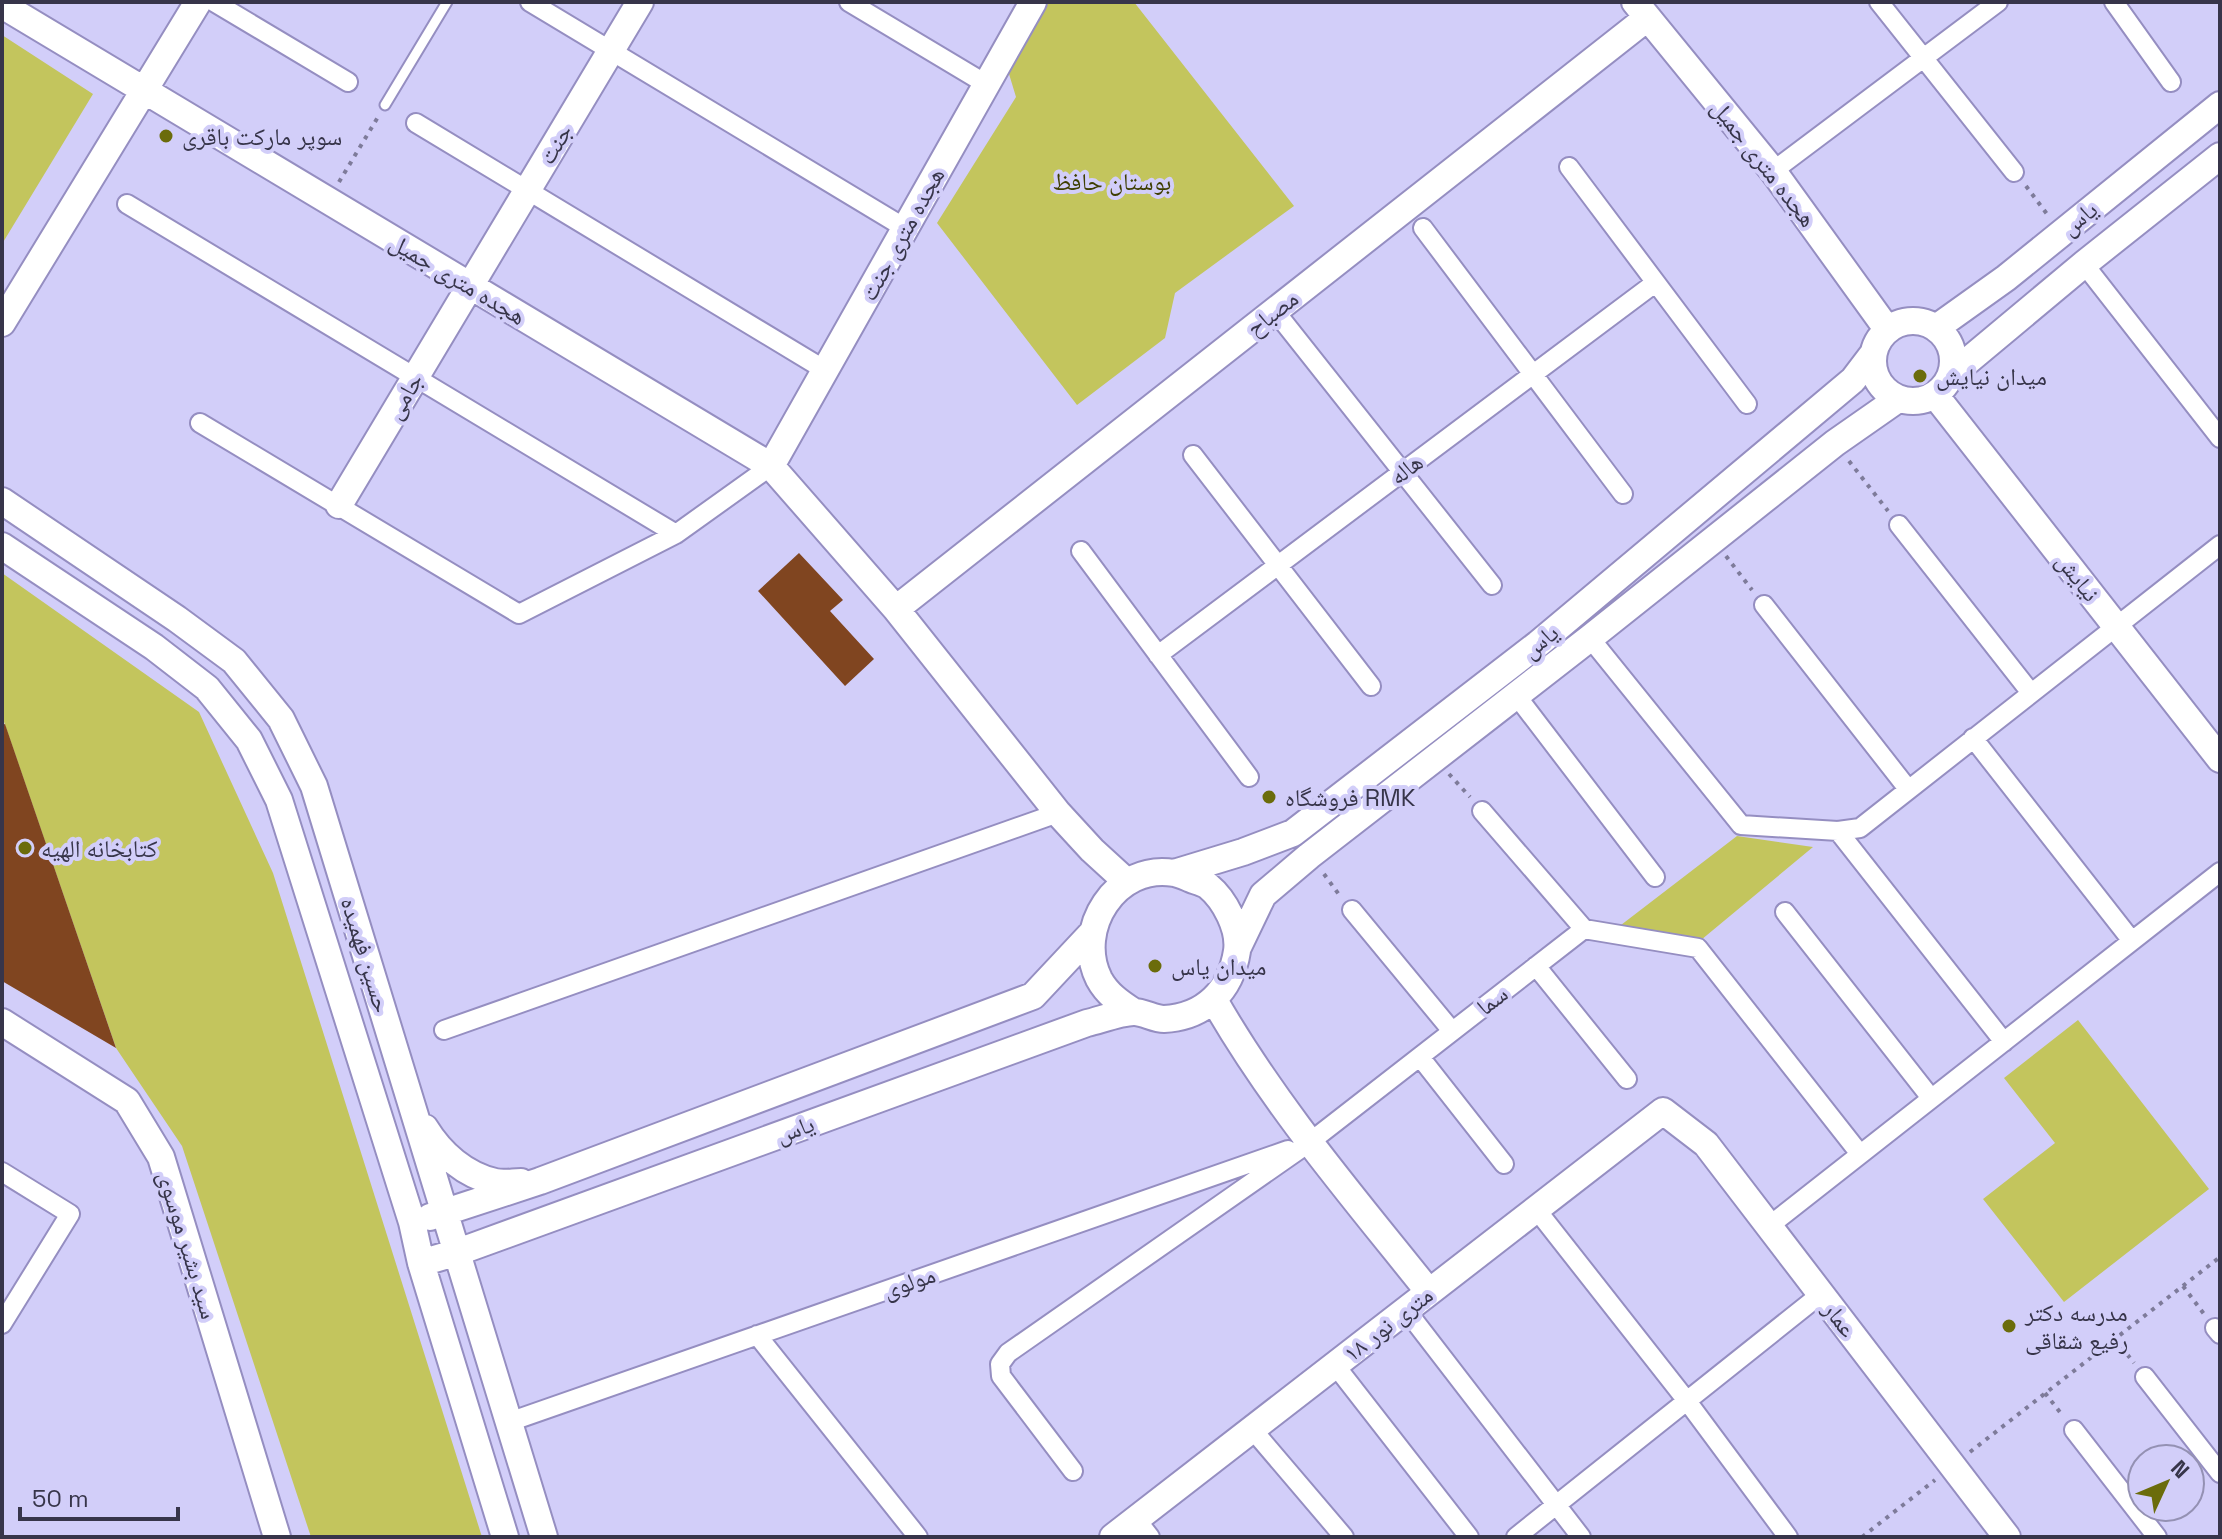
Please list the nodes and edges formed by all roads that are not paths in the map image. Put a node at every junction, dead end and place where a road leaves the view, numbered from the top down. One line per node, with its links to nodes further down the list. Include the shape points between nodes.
1 (198, 2): 18 (street)
2 (214, 2): 15 (street)
3 (447, 2): 19 (lane)
4 (530, 2): 13 (street)
5 (640, 2): 13 (street, جنت)
6 (849, 2): 17 (street)
7 (1033, 2): 17 (street, هجده متری جنت)
8 (1879, 2): 14 (street)
9 (1998, 2): 14 (street)
10 (2114, 2): 16 (street)
11 (2, 5): 18 (street, هجده متری جمیل)
12 (1641, 10): 24 (street, هجده متری جمیل); 33 (street, مصباح)
13 (611, 51): 26 (street, جنت); 28 (street)
14 (1923, 58): 24 (street); 25 (street)
15 (348, 82)
16 (2171, 82)
17 (986, 84): 28 (street, هجده متری جنت)
18 (145, 90): 32 (street, هجده متری جمیل); 34 (street)
19 (385, 105)
20 (2220, 105): 35 (street, یاس)
21 (416, 123): 26 (street)
22 (2220, 156): 30 (street, یاس)
23 (1569, 167): 31 (street)
24 (1773, 171): 36 (street, هجده متری جمیل)
25 (2014, 172)
26 (527, 190): 32 (street, جنت); 38 (street)
27 (127, 204): 40 (street)
28 (905, 228): 38 (street, هجده متری جنت)
29 (1423, 228): 39 (street)
30 (2084, 264): 41 (street, یاس); 45 (street)
31 (1655, 283): 39 (street, هاله); 43 (street)
32 (470, 286): 40 (street, جامی); 47 (street, هجده متری جمیل)
33 (1275, 311): 48 (street); 60 (street, مصباح)
34 (2, 323)
35 (1936, 328): 36 (street, via 1911,320); 41 (street, via 1951,349 1953,362)
36 (1887, 329): 37 (street)
37 (1872, 355): 42 (street, via 1876,378); 75 (street, یاس, via 1853,380 1538,644 1293,833)
38 (825, 370): 47 (street, هجده متری جنت)
39 (1534, 373): 48 (street, هاله); 49 (street)
40 (415, 377): 51 (street, جامی); 53 (street)
41 (1943, 385): 42 (street, via 1923,400); 61 (street, نیایش)
42 (1898, 399): 62 (street, یاس)
43 (1747, 404)
44 (200, 423): 51 (street)
45 (2220, 438)
46 (1193, 455): 57 (street)
47 (771, 466): 53 (street); 60 (street)
48 (1403, 472): 57 (street, هاله); 58 (street)
49 (1623, 494)
50 (2, 501): 94 (street, حسین فهمیده, via 234,661 281,719 314,786)
51 (339, 505): 53 (street, via 519,614)
52 (1899, 525): 65 (street)
53 (676, 534)
54 (2220, 545): 61 (street)
55 (2, 546): 103 (street, حسین فهمیده, via 207,688 249,740 279,800)
56 (1081, 551): 63 (street)
57 (1279, 564): 63 (street, هاله); 64 (street)
58 (1492, 585)
59 (1764, 605): 70 (street)
60 (896, 609): 72 (street)
61 (2116, 626): 65 (street); 68 (street, نیایش)
62 (1590, 638): 66 (street, یاس); 73 (street, via 1741,825)
63 (1158, 655): 69 (street)
64 (1371, 686)
65 (2031, 693): 67 (street)
66 (1516, 695): 76 (street); 83 (street, یاس, via 1263,895)
67 (1973, 738): 70 (street); 82 (street)
68 (2220, 759)
69 (1249, 777)
70 (1908, 789): 73 (street, via 1860,828)
71 (1482, 811): 80 (street)
72 (1058, 813): 77 (street); 88 (street)
73 (1838, 831): 90 (street)
74 (2220, 872): 82 (street)
75 (1174, 873): 77 (street, via 1150,873); 83 (street, via 1207,885 1230,912)
76 (1655, 877)
77 (1127, 882): 81 (street, via 1111,895)
78 (1352, 910): 89 (street)
79 (1785, 912): 93 (street)
80 (1584, 929): 84 (street, سما); 97 (street, via 1698,948)
81 (1092, 933): 86 (street, via 1092,957 1100,980 1114,999); 100 (street, یاس, via 1033,996)
82 (2132, 941): 90 (street)
83 (1238, 947): 85 (street, via 1232,976)
84 (1536, 966): 89 (street, سما); 92 (street)
85 (1214, 1000): 86 (street, via 1190,1015 1161,1019); 96 (street)
86 (1134, 1012): 105 (street, یاس, via 1087,1023)
87 (2, 1022): 124 (street, سید بشیر موسوی, via 127,1101 161,1157)
88 (444, 1030)
89 (1452, 1031): 91 (street, سما)
90 (2004, 1042): 93 (street)
91 (1420, 1057): 96 (street, سما); 98 (street)
92 (1627, 1079)
93 (1931, 1098): 97 (street)
94 (414, 1110): 100 (street, via 435,1144 465,1171 497,1183); 102 (street, حسین فهمیده)
95 (1663, 1111): 101 (street, ۱۸ متری نور); 104 (street, عمار, via 1706,1144)
96 (1310, 1142): 108 (street); 113 (street, مولوی); 120 (street, سما, via 1008,1353 1000,1364 1001,1376)
97 (1860, 1154): 104 (street)
98 (1504, 1164)
99 (2, 1172): 112 (street, via 70,1214)
100 (540, 1181): 102 (street, یاس)
101 (1536, 1209): 108 (street, ۱۸ متری نور); 116 (street)
102 (444, 1212): 103 (street, یاس); 106 (street, حسین فهمیده)
103 (412, 1222): 107 (street, حسین فهمیده)
104 (1769, 1226): 109 (street, عمار)
105 (518, 1230): 106 (street, یاس); 111 (street, via 502,1239 480,1266 474,1284)
106 (458, 1252): 107 (street, یاس); 111 (street, حسین فهمیده)
107 (421, 1263): 125 (street, حسین فهمیده)
108 (1429, 1292): 110 (street, ۱۸ متری نور)
109 (1821, 1294): 116 (street); 134 (street, عمار)
110 (1406, 1310): 114 (street, ۱۸ متری نور); 122 (street)
111 (477, 1318): 117 (street, حسین فهمیده)
112 (2, 1324)
113 (757, 1335): 117 (street, مولوی); 127 (street)
114 (1335, 1365): 118 (street, ۱۸ متری نور); 130 (street)
115 (2145, 1377): 121 (street)
116 (1687, 1401): 122 (street); 133 (street)
117 (509, 1422): 126 (street, حسین فهمیده)
118 (1252, 1429): 123 (street, ۱۸ متری نور); 129 (street)
119 (2074, 1430): 135 (street)
120 (1073, 1471)
121 (2220, 1473)
122 (1556, 1505): 131 (street); 132 (street)
123 (1143, 1528): 128 (street, ۱۸ متری نور)
124 (277, 1537)
125 (505, 1537)
126 (544, 1537)
127 (918, 1537)
128 (1113, 1537)
129 (1344, 1537)
130 (1469, 1537)
131 (1516, 1537)
132 (1581, 1537)
133 (1788, 1537)
134 (2007, 1537)
135 (2157, 1537)

